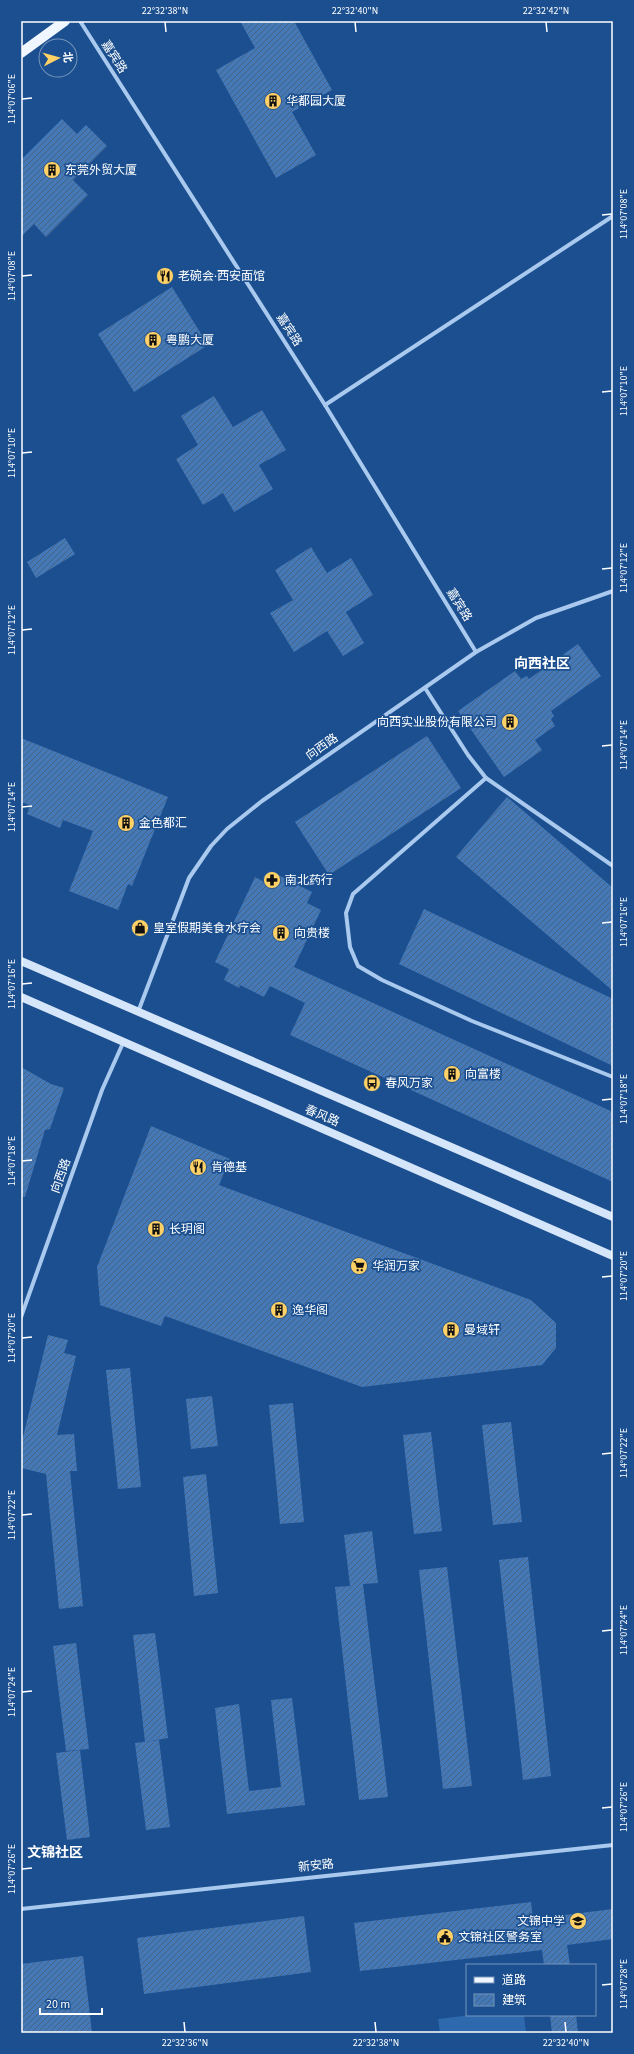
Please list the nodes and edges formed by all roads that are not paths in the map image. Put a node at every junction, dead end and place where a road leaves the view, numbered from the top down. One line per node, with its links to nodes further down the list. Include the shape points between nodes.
1 (65, 21): 3 (main road)
2 (80, 21): 5 (street, 嘉宾路)
3 (21, 53)
4 (613, 216): 5 (street)
5 (325, 405): 7 (street, 嘉宾路)
6 (613, 591): 7 (street, 向西路, via 536,618)
7 (476, 652): 8 (street, 向西路)
8 (424, 688): 9 (street); 13 (street, 向西路, via 248,811 211,846 190,878)
9 (486, 778): 10 (street); 15 (street, via 353,894 346,913 350,947 358,966 382,980 472,1021)
10 (613, 866)
11 (21, 961): 13 (street, 春风路)
12 (21, 997): 14 (street, 春风路)
13 (138, 1012): 16 (street, 春风路)
14 (123, 1043): 17 (street, 春风路); 18 (street, 向西路, via 102,1090)
15 (613, 1077)
16 (613, 1217)
17 (613, 1256)
18 (21, 1317)
19 (613, 1845): 20 (street, 新安路)
20 (21, 1909)

